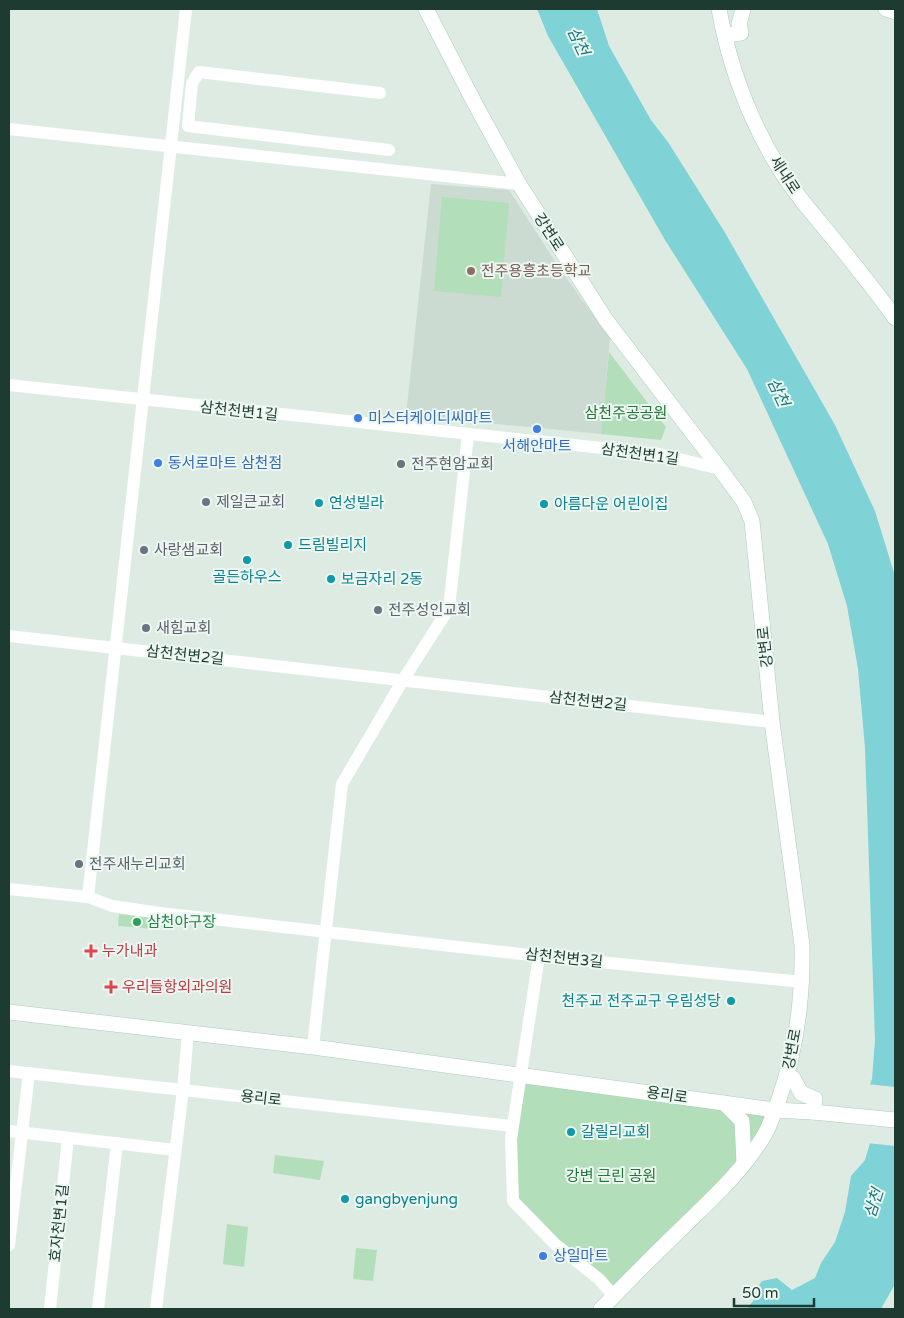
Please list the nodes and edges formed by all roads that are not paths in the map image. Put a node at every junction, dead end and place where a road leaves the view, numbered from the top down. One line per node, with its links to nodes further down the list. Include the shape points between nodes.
1 (186, 9): 10 (street)
2 (426, 9): 12 (street, 강변로)
3 (719, 9): 7 (street, 세내로)
4 (743, 9): 7 (street, via 739,24 741,33)
5 (886, 9): 6 (street)
6 (895, 12)
7 (725, 35): 13 (street, 세내로, via 743,95 779,168)
8 (380, 93): 11 (street, via 199,72 192,82 188,126)
9 (9, 129): 10 (street)
10 (171, 146): 12 (street); 15 (street)
11 (389, 150)
12 (519, 184): 17 (street, 강변로, via 606,320)
13 (895, 318)
14 (9, 385): 15 (street, 삼천천변1길)
15 (143, 401): 16 (street, 삼천천변1길); 19 (street)
16 (468, 434): 17 (street, 삼천천변1길, via 659,454); 20 (street, via 449,608)
17 (720, 469): 21 (street, 강변로, via 744,502 752,521)
18 (9, 636): 19 (street, 삼천천변2길)
19 (116, 648): 20 (street, 삼천천변2길); 23 (street)
20 (403, 680): 21 (street, 삼천천변2길); 24 (street, via 342,784)
21 (772, 722): 26 (street, 강변로, via 802,945)
22 (9, 889): 23 (street, 삼천천변3길)
23 (88, 897): 24 (street, 삼천천변3길, via 112,906 151,912)
24 (326, 932): 25 (street, 삼천천변3길); 29 (street)
25 (538, 956): 26 (street, 삼천천변3길); 32 (street)
26 (803, 982): 33 (street, 강변로)
27 (9, 1012): 28 (street, 용리로)
28 (188, 1032): 29 (street, 용리로); 34 (street)
29 (313, 1047): 32 (street, 용리로)
30 (9, 1071): 31 (street, 용리로)
31 (29, 1073): 34 (street, 용리로); 41 (street)
32 (521, 1075): 35 (street, 용리로); 39 (street)
33 (790, 1077): 36 (street, 강변로); 37 (street, via 801,1093 815,1099)
34 (183, 1090): 39 (street, 용리로); 44 (street)
35 (724, 1103): 36 (street, 용리로); 45 (street, via 742,1121)
36 (778, 1110): 37 (street, 용리로); 45 (street, 강변로)
37 (813, 1112): 38 (street, 용리로)
38 (895, 1120)
39 (513, 1126): 47 (street, via 513,1201 555,1244 599,1279)
40 (9, 1131): 41 (street)
41 (22, 1132): 42 (street); 46 (street)
42 (68, 1138): 43 (street); 48 (street, 효자천변1길)
43 (117, 1143): 44 (street); 49 (street)
44 (175, 1150): 50 (street)
45 (744, 1163): 47 (street, 강변로)
46 (9, 1245)
47 (614, 1296): 51 (street, 강변로)
48 (50, 1309)
49 (98, 1309)
50 (156, 1309)
51 (601, 1309)

